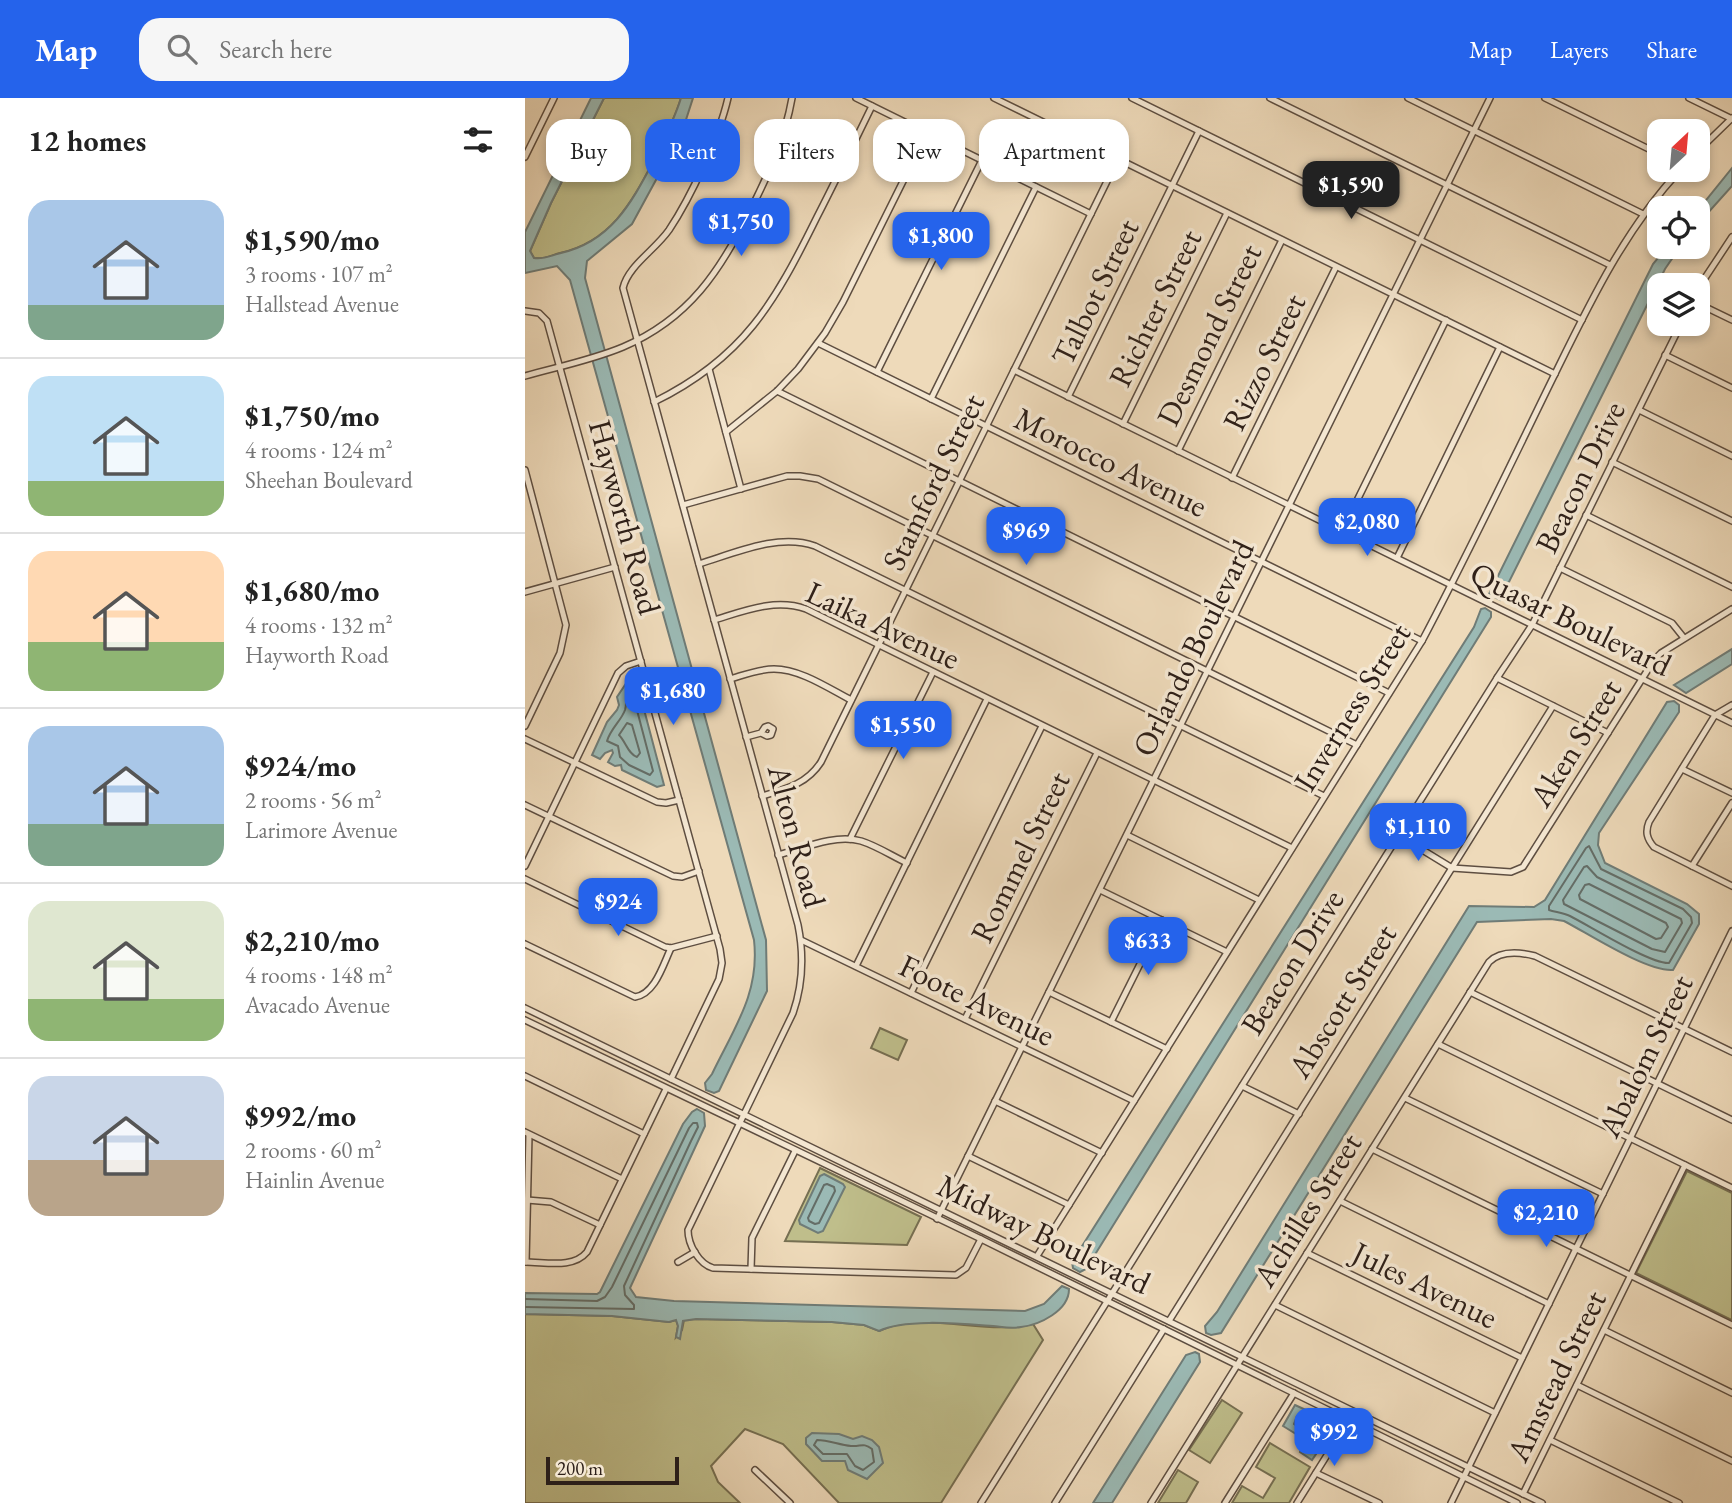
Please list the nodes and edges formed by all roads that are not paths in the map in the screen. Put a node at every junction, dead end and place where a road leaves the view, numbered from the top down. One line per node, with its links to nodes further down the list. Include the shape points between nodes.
1 (554, 98): 20 (street)
2 (728, 98): 48 (street, Alton Road, via 710,149 674,223 625,276 623,288)
3 (792, 98): 48 (street, via 773,164 722,265 680,312)
4 (856, 98): 12 (street)
5 (994, 98): 14 (street)
6 (1132, 98): 16 (street)
7 (1270, 98): 27 (street)
8 (1408, 98): 17 (street)
9 (1490, 98): 17 (street, Orlando Boulevard)
10 (1545, 98): 19 (street)
11 (1689, 98): 15 (street)
12 (872, 106): 13 (street); 53 (street, via 779,291 746,335)
13 (898, 119)
14 (1037, 119)
15 (1732, 119): 18 (street)
16 (1199, 131): 28 (street, Talbot Street); 35 (street)
17 (1474, 131): 27 (street, Orlando Boulevard); 32 (street)
18 (1710, 140)
19 (1647, 148)
20 (525, 157)
21 (1129, 164): 28 (street)
22 (979, 166): 55 (street)
23 (903, 182): 49 (street)
24 (1026, 182): 29 (street)
25 (1107, 182): 31 (street, Stamford Street)
26 (1670, 182): 32 (street, Inverness Street)
27 (1447, 185): 35 (street, Orlando Boulevard); 38 (street)
28 (1173, 186): 30 (street); 60 (street, Talbot Street)
29 (1036, 187): 31 (street); 61 (street)
30 (1227, 213): 34 (street); 64 (street, Richter Street)
31 (1091, 214): 54 (street, Stamford Street)
32 (1643, 214): 38 (street, Inverness Street)
33 (1732, 237): 36 (street)
34 (1282, 240): 39 (street); 67 (street, Desmond Street)
35 (1420, 240): 41 (street, Orlando Boulevard); 45 (street)
36 (1724, 248): 37 (street); 40 (street)
37 (1732, 252)
38 (1610, 265): 45 (street, Inverness Street)
39 (1336, 267): 41 (street); 71 (street, Rizzo Street)
40 (1708, 273)
41 (1393, 295): 44 (street); 75 (street, Orlando Boulevard)
42 (1710, 309): 46 (street)
43 (525, 310): 52 (street, Hayworth Road, via 539,313 547,321)
44 (1446, 320): 50 (street); 78 (street)
45 (1582, 320): 56 (street, Inverness Street)
46 (1732, 320)
47 (1675, 336): 51 (street, Beacon Drive)
48 (637, 340): 52 (street); 62 (street, Alton Road)
49 (818, 343): 55 (street, Morocco Avenue); 59 (street)
50 (1500, 347): 56 (street); 80 (street)
51 (1665, 355): 58 (street); 63 (street, Beacon Drive)
52 (560, 366): 57 (street); 83 (street, Hayworth Road)
53 (709, 369): 62 (street); 66 (street)
54 (1014, 370): 60 (street, Quasar Boulevard); 65 (street, Stamford Street)
55 (877, 372): 61 (street, Morocco Avenue)
56 (1555, 374): 86 (street, Inverness Street)
57 (525, 376)
58 (1732, 388)
59 (777, 391): 66 (street); 72 (street)
60 (1068, 397): 64 (street, Quasar Boulevard)
61 (931, 399): 65 (street, Morocco Avenue)
62 (654, 402): 74 (street, Alton Road)
63 (1639, 410): 68 (street); 69 (street, Beacon Drive)
64 (1123, 424): 67 (street, Quasar Boulevard)
65 (986, 426): 72 (street, Stamford Street); 81 (street, Morocco Avenue)
66 (726, 432): 73 (street)
67 (1178, 451): 71 (street, Quasar Boulevard)
68 (1732, 456)
69 (1612, 462): 76 (street, Beacon Drive); 77 (street)
70 (525, 470): 85 (street)
71 (1232, 478): 75 (street, Quasar Boulevard)
72 (959, 481): 79 (street, Stamford Street); 91 (street)
73 (741, 489): 74 (street); 79 (street, via 787,477 811,478)
74 (683, 505): 82 (street, Alton Road)
75 (1289, 506): 78 (street, Quasar Boulevard); 81 (street, Orlando Boulevard)
76 (1586, 515): 84 (street, Beacon Drive); 87 (street)
77 (1732, 521)
78 (1342, 531): 80 (street, Quasar Boulevard)
79 (932, 536): 88 (street, Stamford Street); 98 (street)
80 (1397, 558): 86 (street, Quasar Boulevard)
81 (1261, 562): 91 (street, Orlando Boulevard); 95 (street, Morocco Avenue)
82 (699, 564): 88 (street, via 777,542 798,541); 92 (street, Alton Road)
83 (615, 567): 85 (street); 97 (street, Hayworth Road)
84 (1560, 568): 93 (street, Beacon Drive); 94 (street, via 1672,623)
85 (556, 583): 89 (street); 110 (street, via 565,618 564,642)
86 (1451, 585): 93 (street, Quasar Boulevard); 95 (street, Inverness Street)
87 (1732, 587)
88 (905, 590): 96 (street, Stamford Street); 112 (street)
89 (525, 592)
90 (1732, 609): 94 (street, Aken Street)
91 (1234, 617): 98 (street, Orlando Boulevard); 103 (street)
92 (714, 620): 96 (street, Laika Avenue, via 789,604); 100 (street, Alton Road)
93 (1532, 625): 101 (street, Beacon Drive); 102 (street, Quasar Boulevard)
94 (1684, 638): 102 (street, Aken Street, via 1661,653)
95 (1422, 640): 103 (street, Inverness Street)
96 (878, 645): 99 (street, Laika Avenue); 105 (street, Stamford Street)
97 (641, 661): 119 (street, via 618,673); 125 (street, Hayworth Road)
98 (1207, 671): 112 (street, Orlando Boulevard); 117 (street)
99 (933, 672): 104 (street, Laika Avenue); 131 (street)
100 (730, 678): 105 (street, via 784,670); 115 (street, Alton Road)
101 (1497, 678): 107 (street); 130 (street, Beacon Drive)
102 (1642, 679): 108 (street, Quasar Boulevard); 114 (street, Aken Street)
103 (1389, 692): 117 (street, Inverness Street)
104 (988, 699): 111 (street, Laika Avenue); 134 (street)
105 (851, 700): 123 (street, Stamford Street, via 812,774 799,784)
106 (1732, 705): 108 (street)
107 (1553, 706): 114 (street); 137 (street, Abscott Street)
108 (1715, 715): 109 (street, Quasar Boulevard); 120 (street)
109 (1732, 723)
110 (525, 726)
111 (1042, 726): 118 (street, Laika Avenue); 153 (street)
112 (1180, 726): 121 (street, Orlando Boulevard); 124 (street)
113 (761, 733): 115 (street)
114 (1608, 733): 137 (street, Aken Street, via 1523,867 1511,872)
115 (746, 737): 123 (street, Alton Road)
116 (525, 739): 119 (street)
117 (1357, 744): 124 (street, Inverness Street)
118 (1097, 753): 121 (street, Laika Avenue); 155 (street, Rommel Street)
119 (575, 763): 125 (street, via 657,802); 128 (street)
120 (1682, 769): 122 (street); 136 (street, via 1649,822 1647,836 1654,847)
121 (1153, 781): 129 (street, Orlando Boulevard); 132 (street, Laika Avenue)
122 (1732, 793)
123 (762, 796): 133 (street, Alton Road)
124 (1324, 796): 132 (street, Inverness Street)
125 (679, 800): 138 (street, Hayworth Road)
126 (1732, 803): 136 (street)
127 (525, 805): 128 (street)
128 (549, 816): 135 (street); 138 (street, via 673,876)
129 (1126, 835): 141 (street, Orlando Boulevard); 142 (street)
130 (1398, 835): 137 (street); 166 (street, Beacon Drive)
131 (850, 839): 133 (street); 134 (street)
132 (1292, 848): 142 (street, Inverness Street)
133 (778, 855): 146 (street, Alton Road)
134 (907, 863): 150 (street)
135 (525, 866)
136 (1692, 866): 140 (street)
137 (1452, 869): 172 (street, Abscott Street)
138 (699, 871): 145 (street, Hayworth Road)
139 (525, 879): 148 (street)
140 (1732, 886)
141 (1100, 890): 143 (street); 151 (street, Orlando Boulevard)
142 (1259, 900): 149 (street, Inverness Street)
143 (1162, 920): 149 (street); 157 (street)
144 (1732, 931): 158 (street, Abalom Street)
145 (717, 936): 148 (street); 164 (street, Hayworth Road, via 722,963 719,979)
146 (801, 940): 150 (street, Foote Avenue); 171 (street, Alton Road, via 796,1005)
147 (525, 944): 148 (street, via 635,997 650,990)
148 (671, 948)
149 (1227, 952): 161 (street, Inverness Street)
150 (856, 966): 153 (street, Foote Avenue)
151 (1049, 992): 157 (street); 160 (street, Orlando Boulevard)
152 (1470, 992): 158 (street, Achilles Street, via 1495,956 1535,956); 159 (street, Achilles Street); 165 (street)
153 (911, 993): 155 (street, Foote Avenue)
154 (525, 1008): 164 (street, Midway Boulevard)
155 (965, 1019): 160 (street, Foote Avenue)
156 (525, 1020): 167 (street, Midway Boulevard)
157 (1111, 1022): 161 (street)
158 (1684, 1028): 162 (street); 165 (street, Abalom Street)
159 (1438, 1044): 168 (street, Achilles Street); 177 (street)
160 (1022, 1046): 169 (street, Orlando Boulevard); 170 (street, Foote Avenue)
161 (1167, 1049): 170 (street, Inverness Street)
162 (1732, 1052)
163 (525, 1076): 176 (street)
164 (671, 1079): 171 (street, Midway Boulevard)
165 (1657, 1083): 173 (street); 177 (street, Abalom Street)
166 (1242, 1086): 172 (street); 201 (street, Beacon Drive)
167 (666, 1089): 174 (street, Midway Boulevard); 176 (street)
168 (1405, 1098): 178 (street, Achilles Street); 185 (street)
169 (995, 1101): 180 (street); 181 (street, Orlando Boulevard)
170 (1134, 1101): 180 (street, Inverness Street)
171 (744, 1114): 174 (street, Alton Road); 189 (street, Midway Boulevard)
172 (1299, 1114): 205 (street, Abscott Street)
173 (1732, 1120)
174 (739, 1124): 179 (street, Midway Boulevard); 194 (street, Alton Road, via 688,1230)
175 (527, 1133): 183 (street); 186 (street)
176 (645, 1134): 183 (street)
177 (1630, 1138): 182 (street); 185 (street, Abalom Street)
178 (1372, 1149): 187 (street, Achilles Street); 193 (street)
179 (795, 1151): 190 (street, Midway Boulevard); 199 (street, via 752,1238)
180 (1102, 1153): 188 (street, Inverness Street)
181 (968, 1156): 188 (street); 189 (street, Orlando Boulevard)
182 (1685, 1165): 184 (street); 200 (street, Amstead Street)
183 (622, 1180): 191 (street)
184 (1732, 1188)
185 (1602, 1194): 193 (street, Abalom Street)
186 (527, 1200): 191 (street, via 551,1202); 197 (street)
187 (1340, 1202): 195 (street, Achilles Street); 203 (street)
188 (1069, 1205): 196 (street, Inverness Street)
189 (942, 1210): 190 (street, Orlando Boulevard); 196 (street, Midway Boulevard)
190 (937, 1219): 192 (street, Midway Boulevard)
191 (600, 1225): 197 (street, via 587,1252 577,1261)
192 (981, 1239): 199 (street, via 967,1268 956,1275); 202 (street, Midway Boulevard)
193 (1576, 1249): 200 (street); 203 (street, Abalom Street)
194 (695, 1252): 198 (street); 199 (street, via 706,1266)
195 (1307, 1253): 204 (street, Achilles Street); 210 (street, Jules Avenue)
196 (1037, 1255): 201 (street, Midway Boulevard)
197 (525, 1262)
198 (678, 1262)
199 (751, 1269)
200 (1630, 1276): 206 (street); 208 (street, Amstead Street)
201 (1112, 1293): 202 (street, Beacon Drive); 205 (street, Midway Boulevard)
202 (1107, 1301): 207 (street, Midway Boulevard); 225 (street, Beacon Drive)
203 (1549, 1304): 210 (street, Abalom Street)
204 (1275, 1305): 209 (street, Achilles Street); 215 (street)
205 (1169, 1321): 209 (street, Midway Boulevard)
206 (1732, 1325)
207 (1164, 1329): 211 (street, Midway Boulevard); 226 (street)
208 (1604, 1330): 212 (street, Amstead Street); 214 (street)
209 (1242, 1357): 211 (street, Achilles Street); 219 (street, Midway Boulevard)
210 (1522, 1358): 215 (street, Abalom Street)
211 (1237, 1365): 213 (street, Midway Boulevard); 227 (street, Achilles Street)
212 (1577, 1385): 217 (street, Amstead Street); 218 (street)
213 (1294, 1393): 216 (street, Midway Boulevard); 228 (street)
214 (1732, 1393)
215 (1495, 1413): 219 (street, Abalom Street)
216 (1349, 1420): 221 (street); 222 (street, Midway Boulevard)
217 (1550, 1440): 223 (street, Amstead Street); 234 (street)
218 (1732, 1461)
219 (1468, 1467): 222 (street, Abalom Street); 223 (street, Midway Boulevard)
220 (755, 1470): 224 (street)
221 (1316, 1473): 229 (street); 230 (street)
222 (1463, 1477): 231 (street, Abalom Street); 232 (street, Midway Boulevard)
223 (1523, 1494): 233 (street, Midway Boulevard)
224 (790, 1503)
225 (981, 1503)
226 (1055, 1503)
227 (1151, 1503)
228 (1225, 1503)
229 (1297, 1503)
230 (1379, 1503)
231 (1451, 1503)
232 (1517, 1503)
233 (1542, 1503)
234 (1679, 1503)

